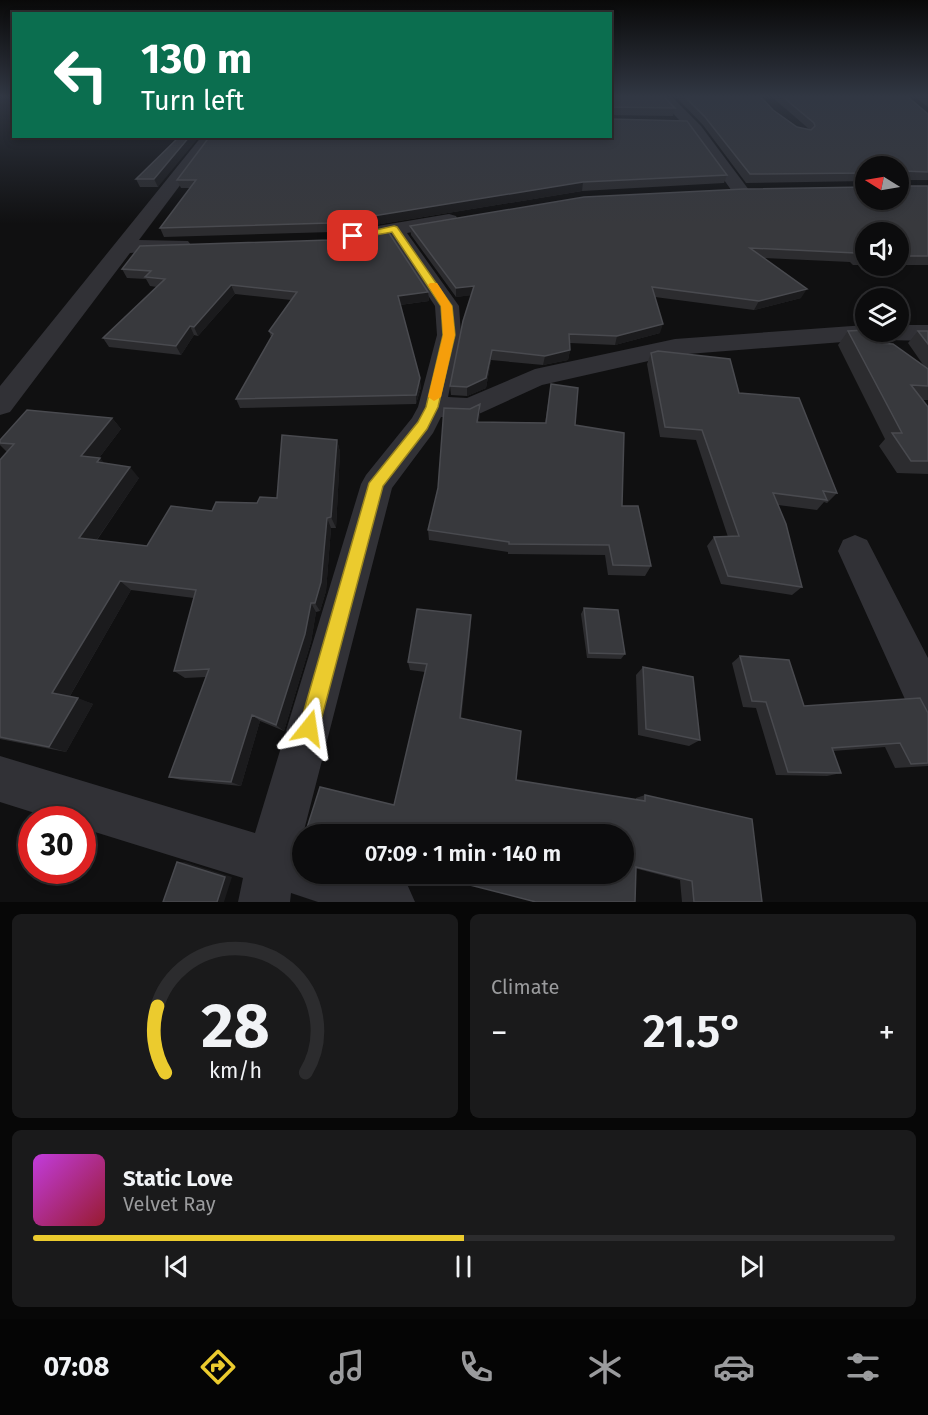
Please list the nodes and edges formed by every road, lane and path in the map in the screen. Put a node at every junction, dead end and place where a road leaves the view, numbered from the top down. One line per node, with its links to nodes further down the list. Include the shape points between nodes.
1 (208, 139): 8 (street)
2 (703, 139): 3 (street, via 746,190)
3 (718, 191)
4 (464, 217): 5 (street)
5 (394, 229): 6 (street); 13 (street, via 447,306 449,335)
6 (333, 240)
7 (205, 244): 8 (street)
8 (124, 247): 12 (street)
9 (855, 333): 13 (street, via 675,347 536,378 470,408)
10 (909, 333): 11 (street)
11 (928, 333)
12 (0, 405)
13 (432, 407): 17 (street, via 423,426 376,483)
14 (855, 551): 15 (street)
15 (928, 702)
16 (0, 779): 17 (street)
17 (287, 877): 18 (street)
18 (389, 902)

